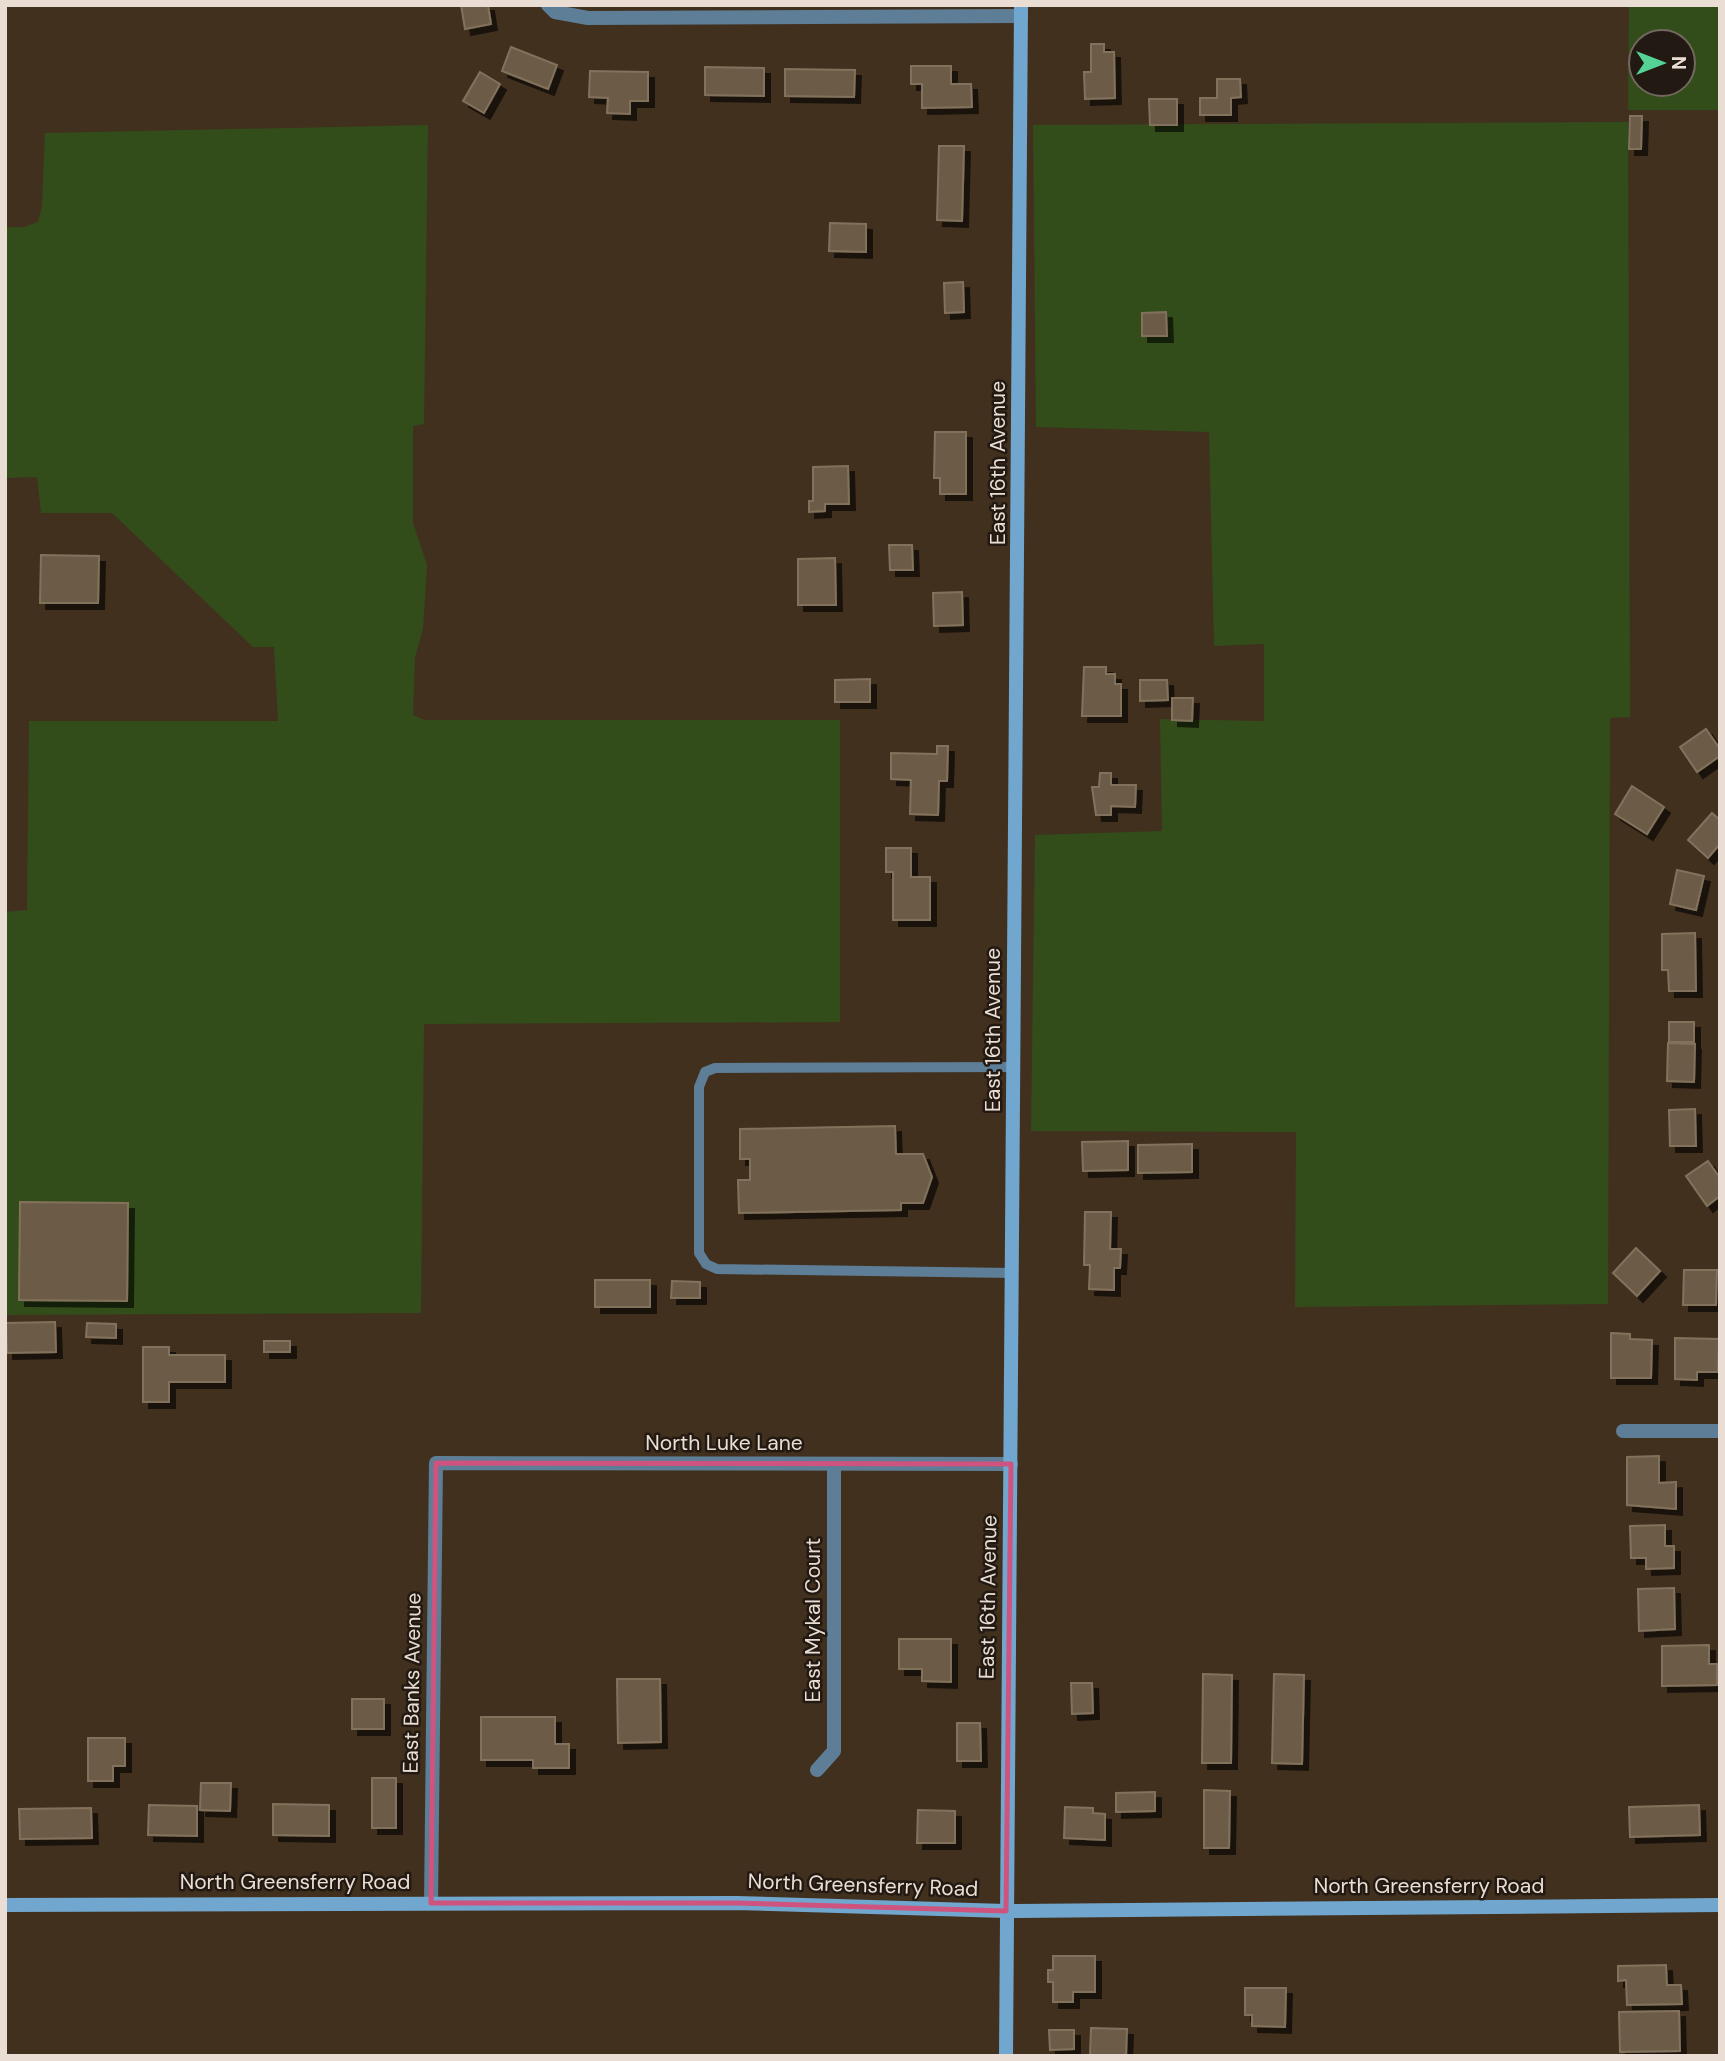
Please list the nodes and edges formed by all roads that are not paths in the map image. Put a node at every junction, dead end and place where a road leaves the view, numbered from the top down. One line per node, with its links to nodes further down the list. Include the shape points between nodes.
1 (548, 5): 2 (street, via 555,12 588,18)
2 (1021, 11): 3 (street, East 16th Avenue)
3 (1014, 1067): 4 (street, East 16th Avenue); 4 (lane, via 716,1068 705,1072 699,1087 699,1252 706,1264 717,1269)
4 (1013, 1273): 9 (street, East 16th Avenue)
5 (1623, 1431): 6 (street)
6 (1720, 1431)
7 (436, 1463): 8 (street, North Luke Lane); 11 (street, East Banks Avenue)
8 (834, 1464): 9 (street, North Luke Lane); 10 (street, East Mykal Court, via 834,1751)
9 (1011, 1464): 14 (street, East 16th Avenue)
10 (817, 1770)
11 (430, 1903): 12 (street, North Greensferry Road); 14 (street, North Greensferry Road, via 736,1902)
12 (5, 1905)
13 (1720, 1905): 14 (street, North Greensferry Road)
14 (1006, 1911): 15 (street, East 16th Avenue)
15 (1006, 2056)

